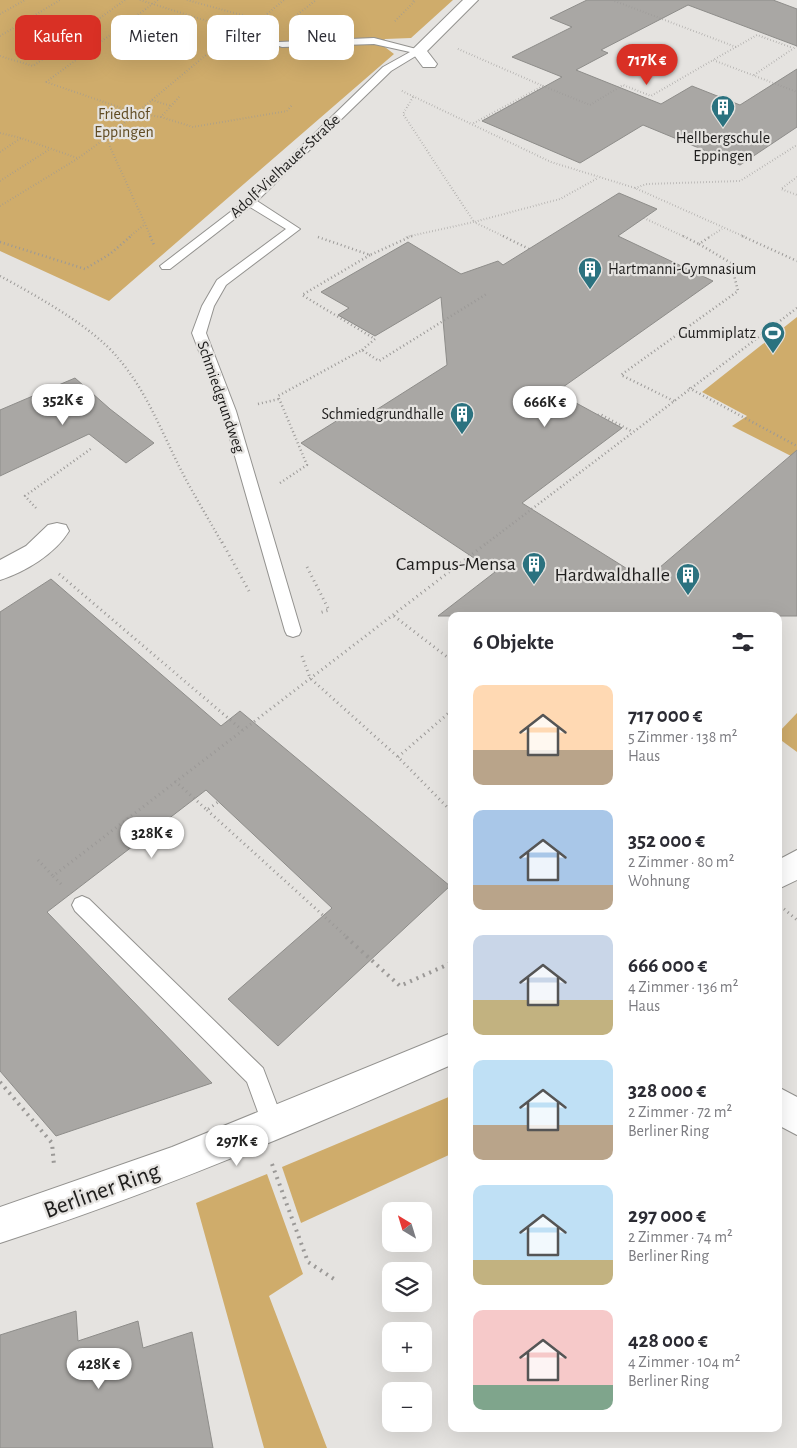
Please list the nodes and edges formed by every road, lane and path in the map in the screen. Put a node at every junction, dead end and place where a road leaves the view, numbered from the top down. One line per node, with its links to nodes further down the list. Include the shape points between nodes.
1 (25, 0): 11 (path)
2 (60, 0): 15 (path)
3 (125, 0): 24 (path, via 33,66)
4 (140, 0): 10 (path)
5 (158, 0): 10 (path)
6 (187, 0): 12 (path)
7 (284, 0): 13 (path)
8 (471, 0): 16 (street)
9 (612, 0): 20 (path)
10 (153, 4): 14 (path); 36 (path, via 46,82)
11 (0, 14)
12 (242, 15)
13 (266, 15)
14 (207, 21)
15 (0, 36)
16 (432, 38): 22 (street); 29 (path)
17 (279, 43): 18 (path)
18 (282, 44): 22 (lane, via 374,40)
19 (797, 46): 21 (path)
20 (736, 47): 21 (path, via 757,35); 25 (path)
21 (793, 48): 27 (path)
22 (419, 51): 26 (street); 28 (lane, Adolf-Vielhauer-Straße)
23 (207, 54): 33 (path)
24 (0, 56)
25 (712, 60): 27 (path); 29 (path, via 652,96 624,85 590,105)
26 (429, 64)
27 (754, 76): 30 (path)
28 (376, 79): 32 (path); 51 (lane, Adolf-Vielhauer-Straße)
29 (543, 86): 38 (path)
30 (797, 92)
31 (180, 96): 35 (path)
32 (414, 97): 38 (path); 54 (path, via 403,114)
33 (152, 100): 35 (path); 36 (path)
34 (292, 105): 37 (path, via 287,111 193,127)
35 (171, 106): 37 (path)
36 (136, 114): 37 (path); 41 (path)
37 (161, 117)
38 (472, 124): 47 (path, via 551,162)
39 (0, 133): 40 (path)
40 (21, 138): 43 (path); 44 (path)
41 (106, 138): 45 (path); 55 (path)
42 (797, 145): 49 (path, via 740,181 647,184)
43 (50, 149): 45 (path); 48 (path)
44 (0, 152)
45 (78, 159): 52 (path)
46 (797, 177): 50 (path, via 781,189)
47 (598, 178): 49 (path); 54 (path, via 560,199)
48 (0, 181)
49 (635, 188): 56 (path)
50 (797, 196)
51 (250, 202): 57 (lane); 63 (lane, Adolf-Vielhauer-Straße)
52 (0, 206)
53 (644, 218): 59 (path)
54 (474, 222): 60 (path); 61 (path, via 404,238)
55 (144, 225): 58 (path, via 110,254 85,269); 63 (path)
56 (723, 228): 59 (path); 62 (path)
57 (294, 229): 61 (path); 81 (lane, Schmiedgrundweg, via 221,283 198,333 229,411)
58 (0, 242)
59 (699, 244): 69 (path, via 731,263 738,291 621,375)
60 (529, 249)
61 (370, 255): 67 (path, via 302,295 375,339)
62 (797, 261)
63 (166, 266)
64 (0, 276): 79 (path, via 38,296 118,357 150,407)
65 (488, 293): 67 (path, via 379,361)
66 (797, 308): 68 (path)
67 (362, 350): 74 (path, via 278,396 307,465)
68 (689, 388): 69 (path); 72 (path)
69 (674, 401): 71 (path)
70 (598, 415): 71 (path)
71 (633, 432): 80 (path)
72 (797, 446)
73 (92, 448): 75 (path, via 25,496)
74 (277, 486)
75 (57, 530): 76 (street)
76 (35, 552): 78 (street); 85 (path)
77 (303, 559): 81 (path, via 329,610)
78 (0, 571)
79 (250, 593)
80 (394, 616): 82 (path); 83 (path)
81 (291, 626)
82 (448, 658)
83 (310, 678): 85 (path); 86 (path)
84 (448, 714): 86 (path)
85 (242, 730): 87 (path)
86 (398, 757): 89 (path)
87 (176, 781): 90 (path); 94 (path)
88 (218, 802): 90 (path)
89 (448, 808)
90 (207, 810): 98 (path, via 400,986)
91 (38, 860): 94 (path)
92 (797, 863): 93 (street)
93 (782, 873)
94 (54, 876): 95 (path)
95 (82, 905): 103 (lane, via 255,1075)
96 (782, 907): 97 (path)
97 (797, 920)
98 (448, 964)
99 (448, 1050): 103 (street, Berliner Ring)
100 (0, 1082): 104 (path, via 52,1143)
101 (782, 1107): 102 (street)
102 (797, 1118)
103 (267, 1128): 104 (street, Berliner Ring); 106 (path, via 308,1262)
104 (57, 1208): 105 (street, Berliner Ring)
105 (0, 1225)
106 (337, 1281)

